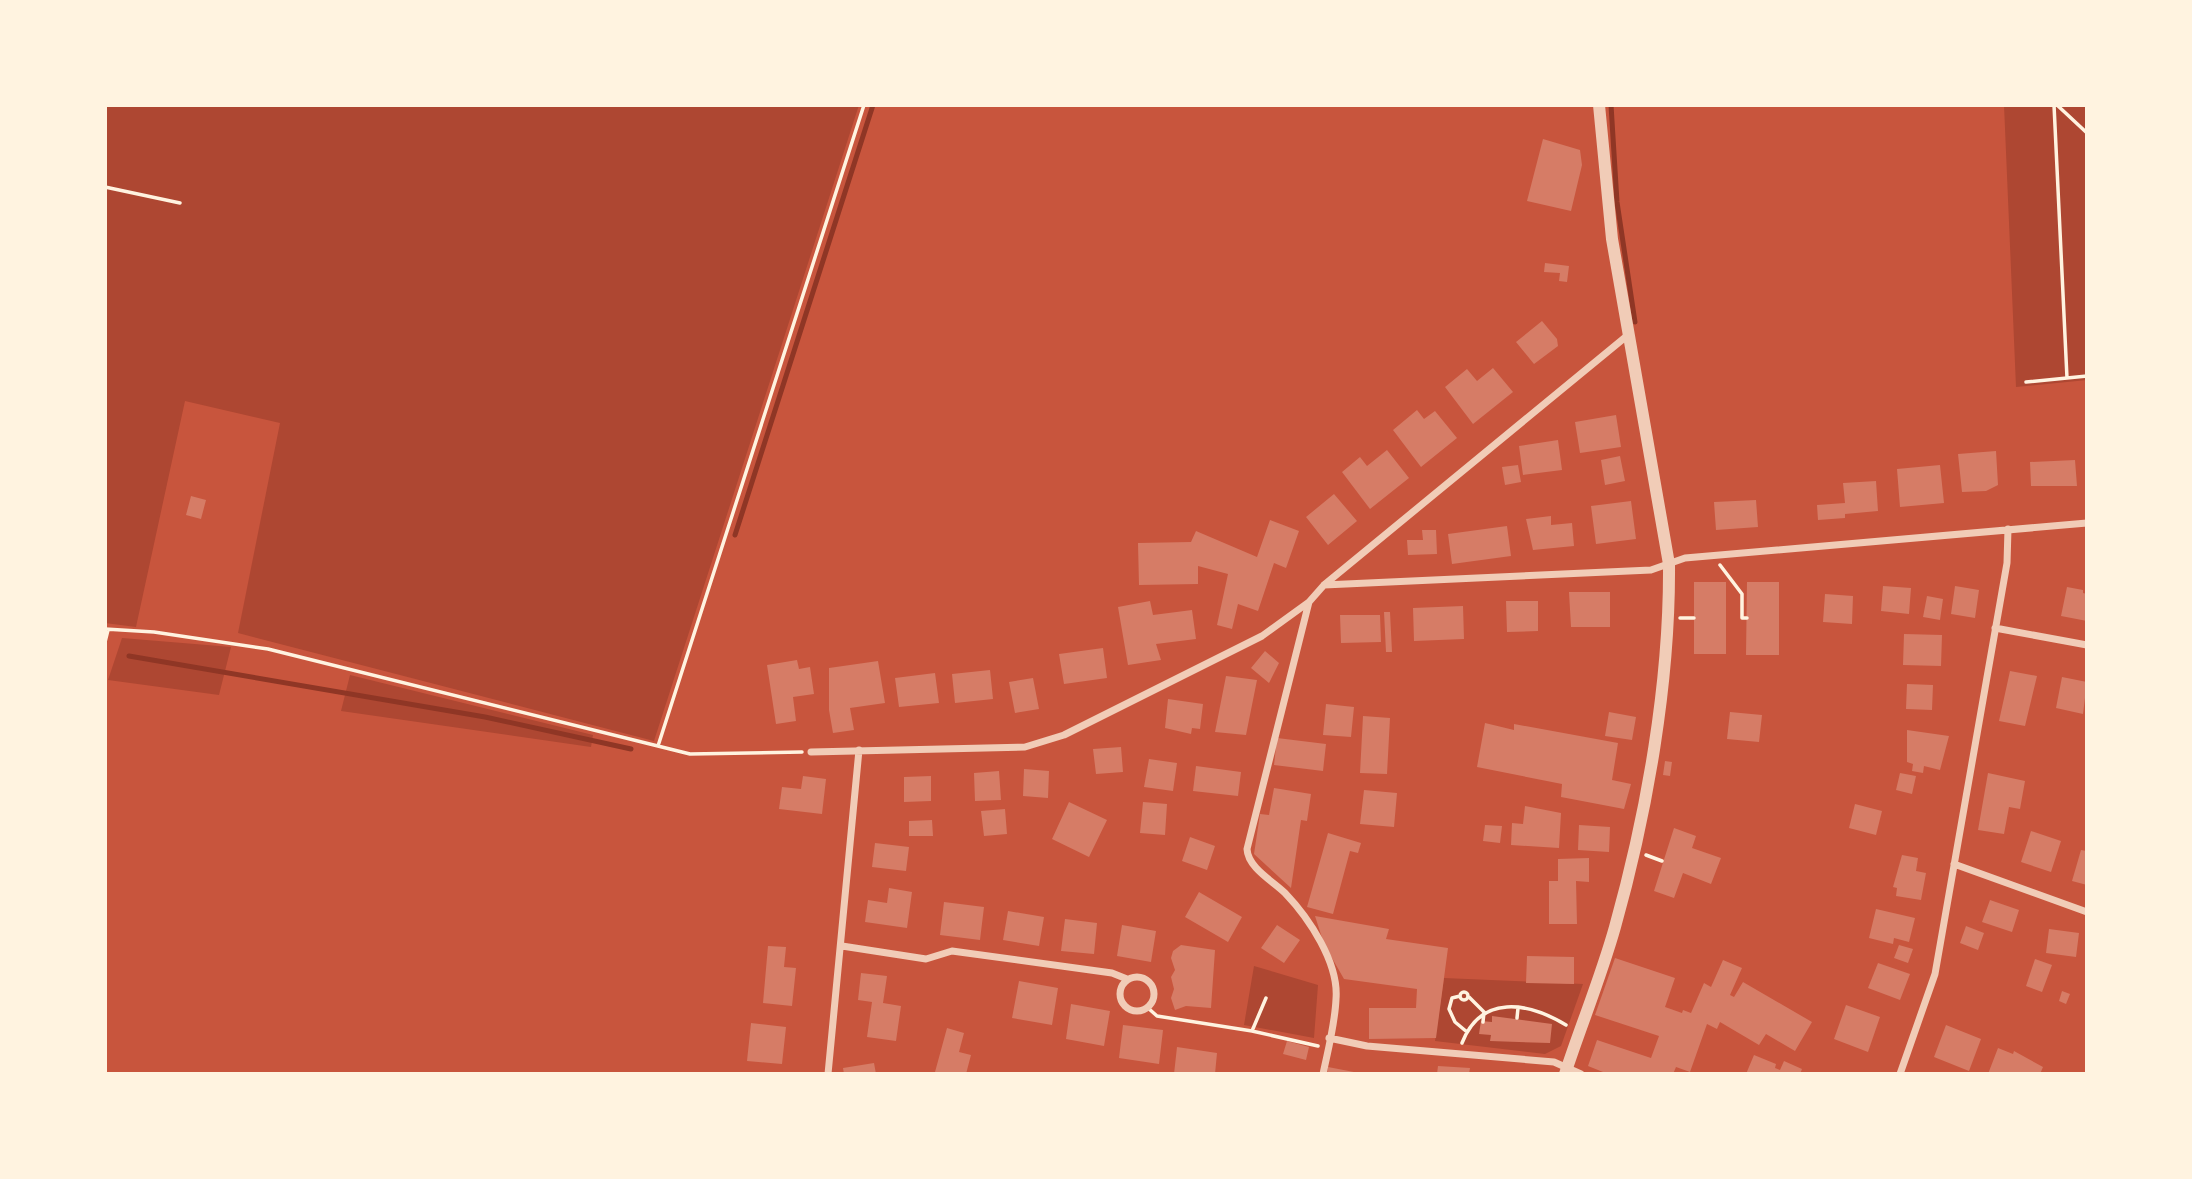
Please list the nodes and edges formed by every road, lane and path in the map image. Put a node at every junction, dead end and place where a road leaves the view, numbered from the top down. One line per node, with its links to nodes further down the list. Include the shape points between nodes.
1 (864, 105): 22 (path)
2 (1600, 105): 7 (street, via 1612,239)
3 (2055, 105): 4 (path); 9 (path)
4 (2087, 132)
5 (105, 187): 6 (path)
6 (180, 203)
7 (1628, 335): 14 (street); 15 (street)
8 (2087, 376): 9 (path)
9 (2067, 378): 10 (path)
10 (2025, 382)
11 (2087, 523): 12 (street)
12 (2008, 529): 13 (street); 18 (street)
13 (1713, 555): 14 (street); 17 (path, via 1742,594 1742,618)
14 (1669, 564): 15 (street, via 1637,571); 37 (street, via 1660,691 1641,818 1614,930)
15 (1324, 585): 16 (street)
16 (1309, 602): 23 (street, via 1262,636 1064,734 1025,747); 38 (street, via 1247,849 1251,862 1286,894 1321,946 1337,996)
17 (1747, 618)
18 (1995, 628): 21 (street); 25 (street)
19 (106, 629): 20 (path); 22 (path, via 268,649)
20 (105, 642)
21 (2087, 645)
22 (658, 747): 24 (path, via 690,754)
23 (859, 750): 24 (street); 27 (street)
24 (811, 752)
25 (1954, 864): 26 (street); 45 (street, via 1935,974)
26 (2087, 912)
27 (842, 946): 28 (street, via 926,958 952,951 1112,973); 42 (street)
28 (1127, 979): 30 (street, via 1120,995 1123,1004 1130,1010); 30 (street, via 1145,977 1152,983 1154,1001)
29 (1266, 998): 35 (path)
30 (1148, 1008): 35 (path, via 1157,1016)
31 (1518, 1008): 32 (path); 33 (path); 37 (path, via 1550,1016)
32 (1484, 1012): 34 (path); 36 (path); 36 (path, via 1469,997 1452,998 1448,1009)
33 (1517, 1018)
34 (1483, 1021)
35 (1252, 1031): 39 (path)
36 (1467, 1032): 40 (path)
37 (1579, 1035): 41 (street)
38 (1329, 1038): 39 (street); 40 (street, via 1367,1046)
39 (1328, 1048): 43 (street)
40 (1459, 1052): 41 (street, via 1555,1062)
41 (1566, 1071): 44 (street)
42 (828, 1074)
43 (1323, 1074)
44 (1581, 1074)
45 (1900, 1074)

